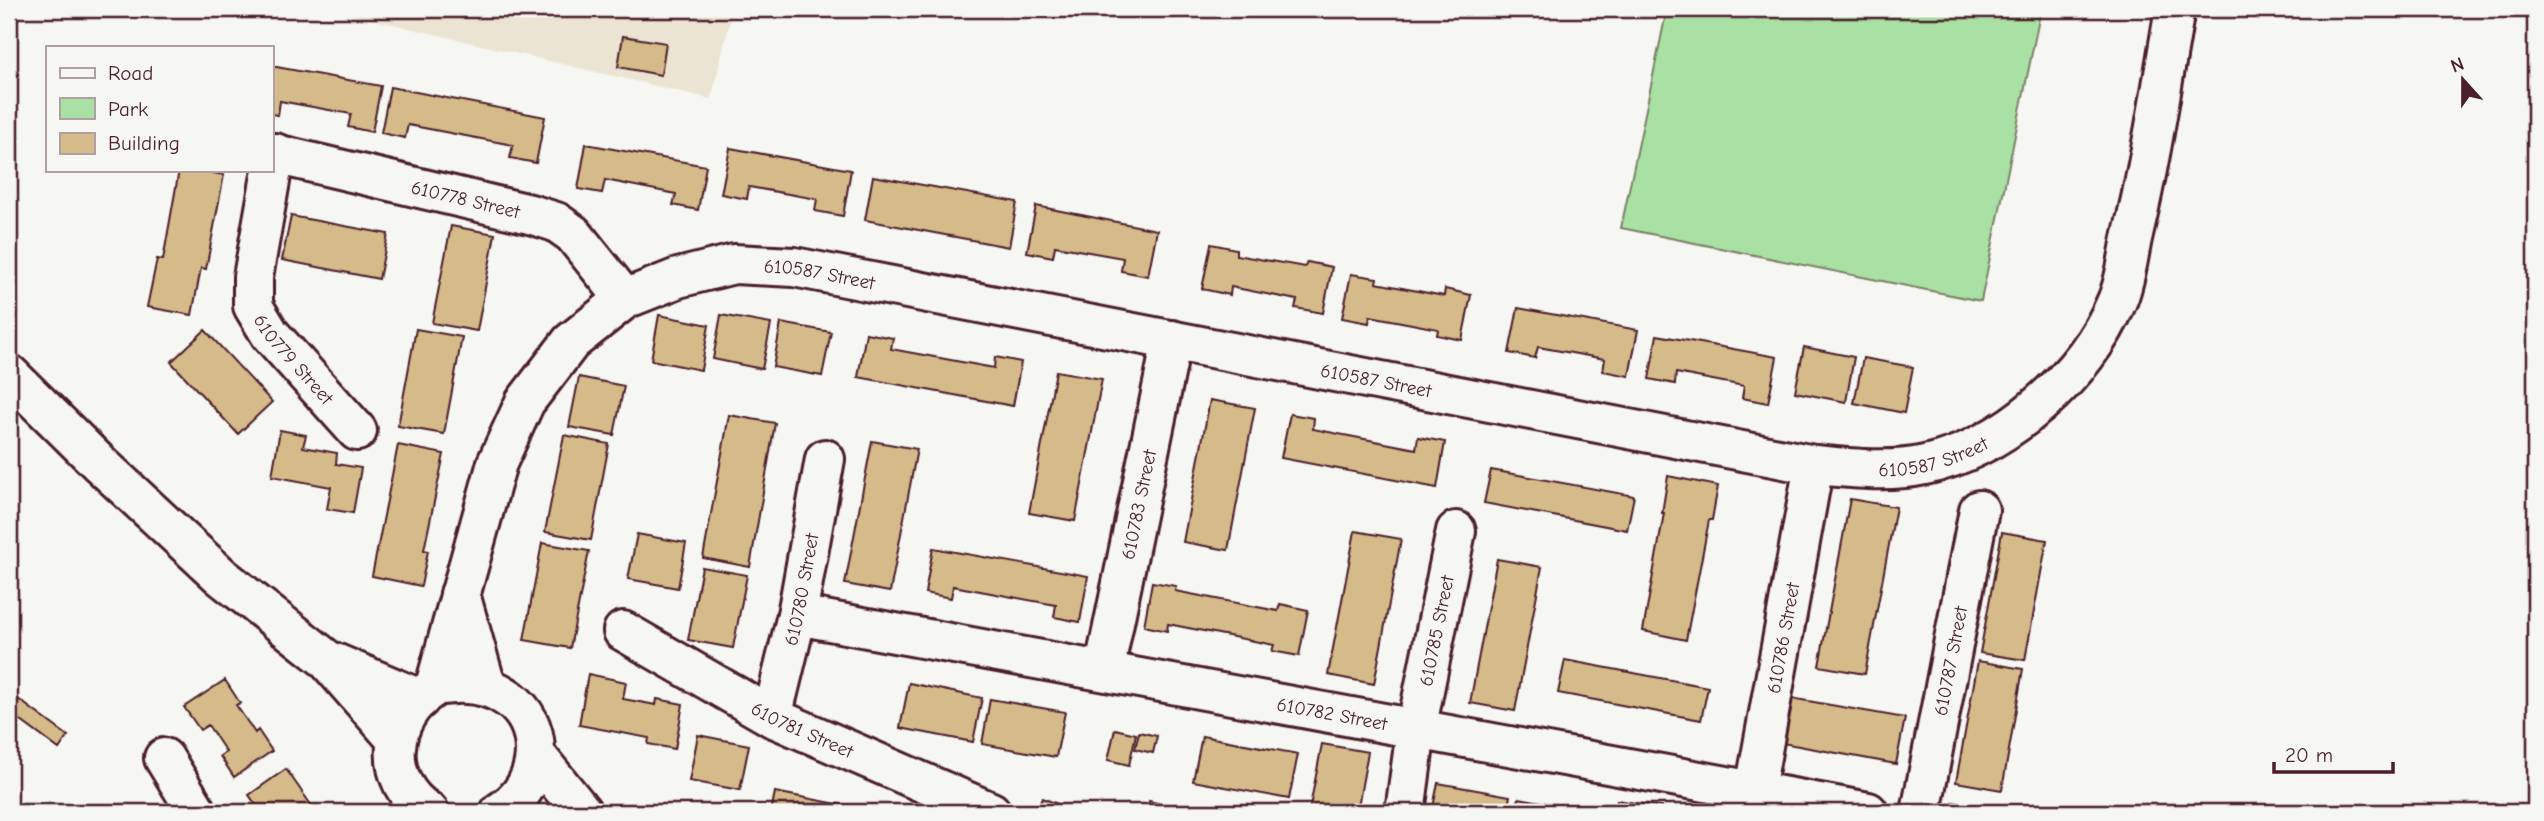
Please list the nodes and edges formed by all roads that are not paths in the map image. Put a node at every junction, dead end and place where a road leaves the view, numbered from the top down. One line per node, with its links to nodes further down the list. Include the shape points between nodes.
1 (2175, 9): 9 (street, 610587 Street, via 2144,188 2118,300 2084,360 2041,404 1982,445 1926,465 1880,470)
2 (273, 153): 4 (street, 610778 Street, via 556,222 573,234)
3 (270, 172): 7 (street, 610779 Street, via 253,277 253,306 270,334)
4 (625, 299): 5 (street, 610587 Street, via 678,278 734,264 794,267); 12 (street, 610587 Street, via 571,342 526,402 497,463)
5 (1172, 340): 9 (street, 610587 Street); 16 (street, 610783 Street)
6 (9, 374): 15 (street, via 222,577)
7 (357, 431)
8 (825, 459): 13 (street, 610780 Street)
9 (1814, 465): 24 (street, 610786 Street)
10 (1979, 510): 32 (street, 610787 Street)
11 (1456, 531): 20 (street, 610785 Street)
12 (460, 594): 17 (street); 18 (street, 610587 Street)
13 (797, 615): 16 (street, 610782 Street); 19 (street, 610780 Street)
14 (624, 631): 19 (street, 610781 Street)
15 (326, 659): 18 (street); 21 (street)
16 (1104, 671): 20 (street, 610782 Street)
17 (486, 685): 18 (street, via 471,683); 22 (street, via 519,707 531,730)
18 (428, 692): 21 (street, via 409,710)
19 (772, 717): 29 (street, 610781 Street)
20 (1416, 730): 24 (street, 610782 Street); 30 (street, 610785 Street)
21 (396, 739): 25 (street, via 400,777 411,798)
22 (535, 754): 27 (street, via 526,786); 28 (street)
23 (163, 758): 26 (street)
24 (1753, 802): 31 (street, 610782 Street)
25 (425, 811)
26 (197, 812)
27 (504, 812)
28 (582, 812)
29 (991, 812)
30 (1405, 812)
31 (1868, 812)
32 (1921, 812)

